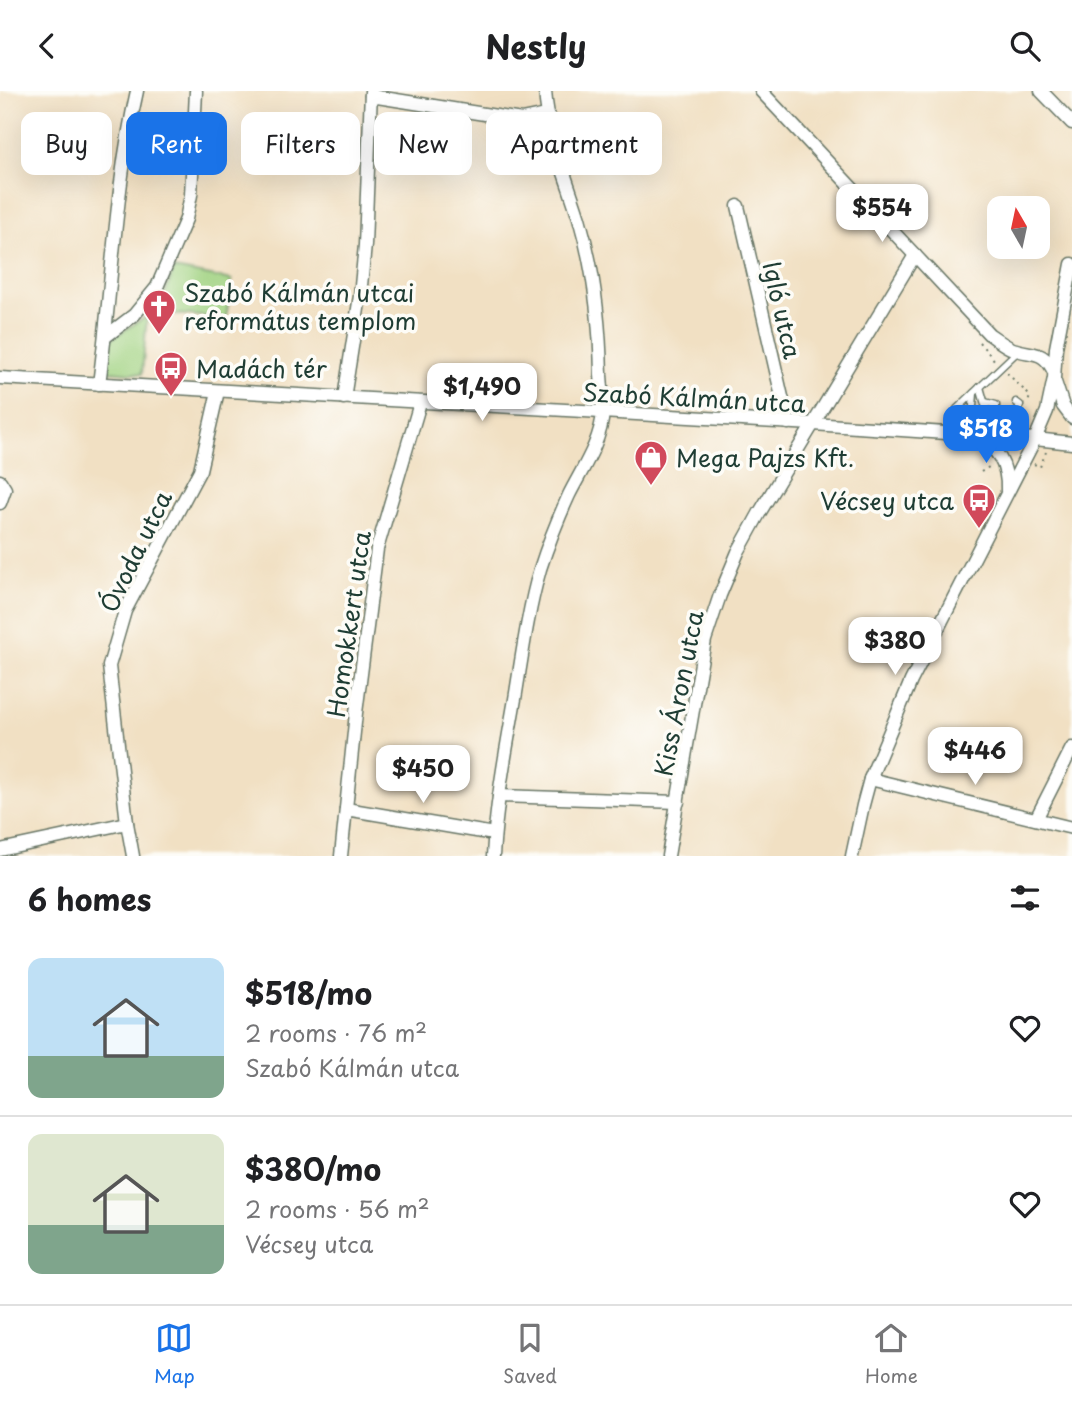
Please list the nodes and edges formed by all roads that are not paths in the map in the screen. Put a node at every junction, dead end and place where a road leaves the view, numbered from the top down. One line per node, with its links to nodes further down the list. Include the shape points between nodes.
1 (137, 91): 15 (street, via 121,177)
2 (196, 91): 15 (street, via 186,219 157,287 134,315)
3 (545, 91): 7 (street)
4 (761, 91): 12 (street)
5 (1041, 91): 9 (street)
6 (371, 93): 8 (street); 26 (street, via 365,245)
7 (547, 112)
8 (486, 114)
9 (1072, 123)
10 (564, 175): 31 (street, via 591,271 600,334)
11 (738, 206): 33 (street, Igló utca)
12 (915, 255): 17 (street, via 989,334); 34 (street, Kiss Áron utca)
13 (1072, 264): 14 (street)
14 (1067, 315): 16 (street)
15 (105, 337): 21 (street)
16 (1058, 337): 17 (street, via 1047,348); 18 (street)
17 (1024, 351): 18 (street, via 1045,358); 19 (lane)
18 (1054, 375): 32 (street, via 1063,406); 36 (street, via 1047,411)
19 (991, 377): 22 (lane); 23 (lane)
20 (0, 378): 21 (street, Szabó Kálmán utca)
21 (99, 384): 24 (street, Szabó Kálmán utca)
22 (998, 384)
23 (980, 387): 25 (lane); 30 (lane, via 985,405 996,405)
24 (218, 391): 26 (street, Szabó Kálmán utca); 47 (street, Óvoda utca, via 200,470 125,611 109,666)
25 (974, 393): 29 (lane); 35 (lane, via 957,409 960,420)
26 (344, 398): 28 (street, Szabó Kálmán utca)
27 (1016, 402): 35 (lane, via 1020,405 1010,423)
28 (420, 403): 31 (street, Szabó Kálmán utca); 45 (street, Homokkert utca, via 377,549)
29 (973, 407)
30 (996, 409)
31 (603, 413): 33 (street, Szabó Kálmán utca); 43 (street, via 596,442 540,569)
32 (1072, 418)
33 (788, 423): 34 (street, Szabó Kálmán utca)
34 (813, 425): 35 (street, Szabó Kálmán utca); 44 (street, Kiss Áron utca, via 744,542 720,595 705,641)
35 (970, 425): 36 (street, Szabó Kálmán utca); 39 (street, Szabó Kálmán utca, via 998,454)
36 (1035, 439): 37 (street, Szabó Kálmán utca); 39 (street)
37 (1072, 443)
38 (0, 481): 40 (street, via 5,489)
39 (1007, 495): 42 (street, via 911,681)
40 (0, 503)
41 (1072, 748): 46 (street)
42 (870, 779): 46 (street); 55 (street)
43 (499, 796): 44 (street); 49 (street)
44 (678, 802): 54 (street, Kiss Áron utca)
45 (346, 809): 49 (street); 52 (street, Homokkert utca)
46 (1036, 819): 48 (street)
47 (127, 823): 50 (street); 51 (street, Óvoda utca)
48 (1072, 828)
49 (494, 834): 53 (street)
50 (0, 850)
51 (133, 856)
52 (341, 856)
53 (493, 856)
54 (668, 856)
55 (852, 856)

